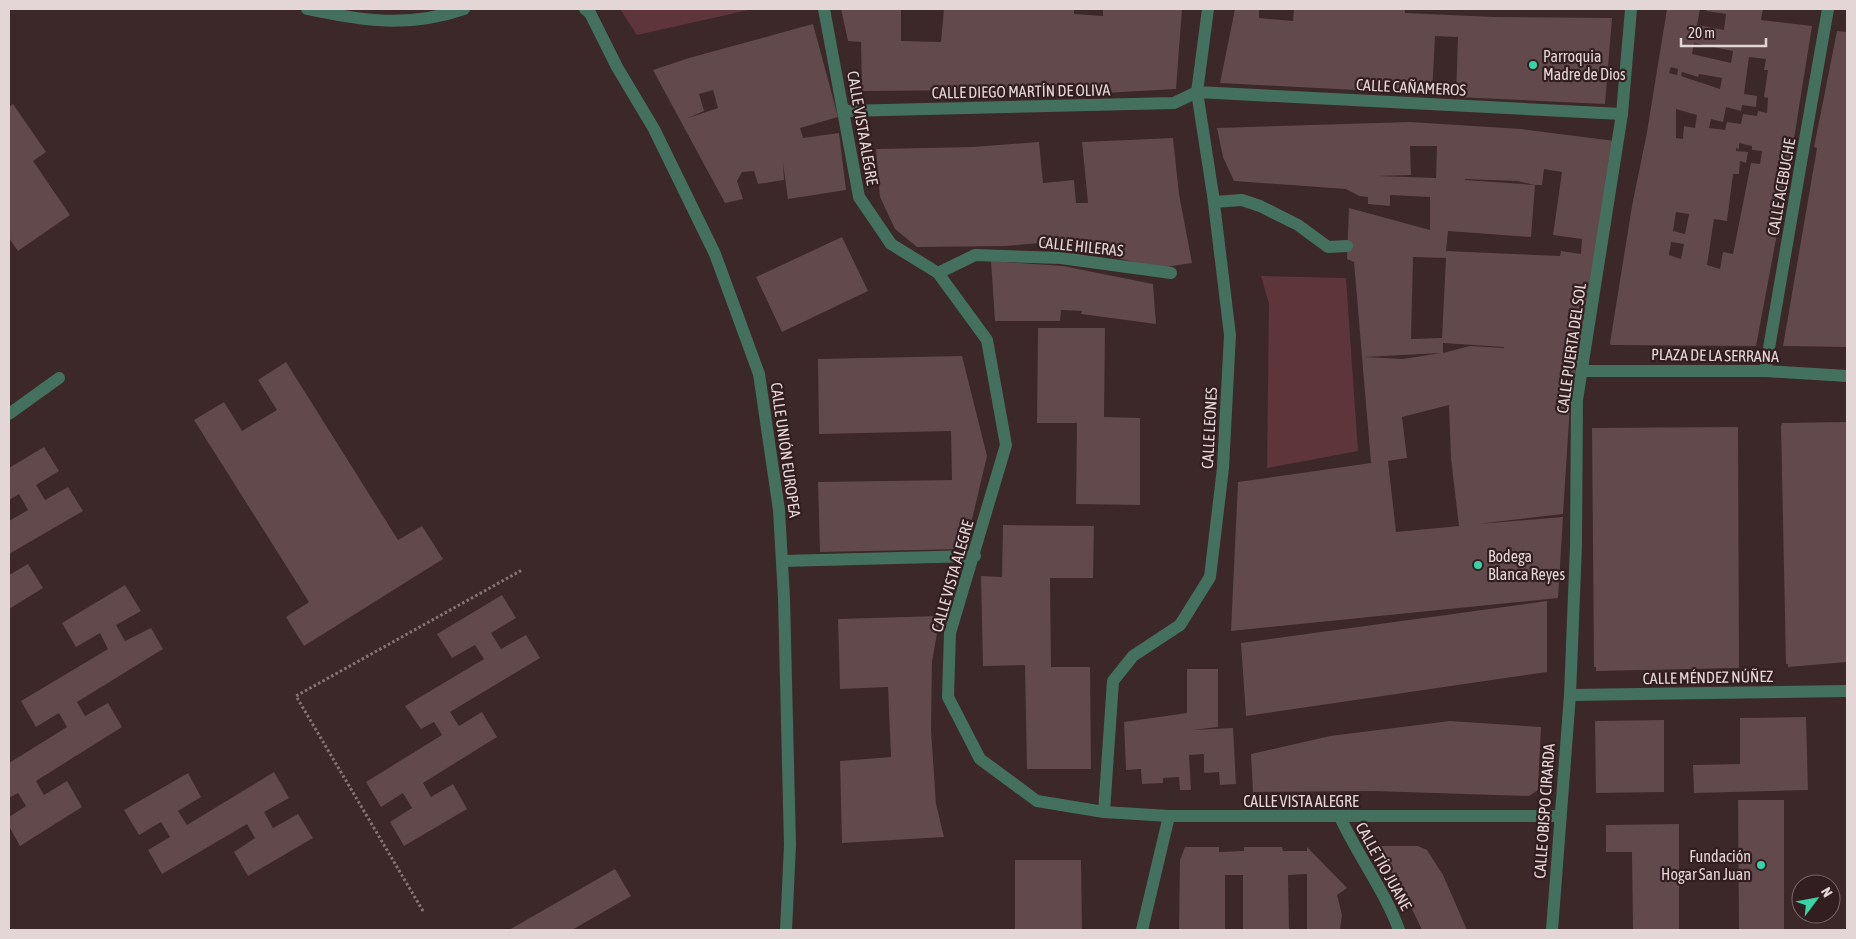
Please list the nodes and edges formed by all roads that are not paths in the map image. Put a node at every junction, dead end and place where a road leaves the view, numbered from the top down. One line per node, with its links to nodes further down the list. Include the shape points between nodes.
1 (308, 9): 2 (street, via 358,20 404,22)
2 (464, 9)
3 (824, 9): 9 (street, CALLE VISTA ALEGRE)
4 (1208, 9): 8 (street, CALLE LEONES)
5 (1631, 9): 10 (street, CALLE PUERTA DEL SOL)
6 (1828, 9): 16 (street, CALLE ACEBUCHE)
7 (588, 10): 21 (street, CALLE UNIÓN EUROPEA, via 654,129 714,254 759,374 779,510)
8 (1197, 92): 9 (street, CALLE DIEGO MARTÍN DE OLIVA, via 1174,103); 10 (street, CALLE CAÑAMEROS); 11 (street, CALLE LEONES)
9 (844, 111): 13 (street, CALLE VISTA ALEGRE, via 859,197 891,244)
10 (1622, 114): 15 (street, CALLE PUERTA DEL SOL)
11 (1214, 202): 12 (street, via 1242,200 1298,225 1328,247); 24 (street, CALLE LEONES, via 1230,335 1224,468 1210,578 1180,625 1133,656 1113,681)
12 (1348, 246)
13 (938, 273): 14 (street, CALLE HILERAS, via 975,255 1061,258); 20 (street, CALLE VISTA ALEGRE, via 987,340 1006,445)
14 (1171, 273)
15 (1583, 370): 16 (street, PLAZA DE LA SERRANA); 23 (street, CALLE PUERTA DEL SOL, via 1577,400)
16 (1765, 371): 17 (street, PLAZA DE LA SERRANA)
17 (1847, 376)
18 (59, 378): 19 (street)
19 (9, 414)
20 (975, 556): 21 (street); 24 (street, CALLE VISTA ALEGRE, via 950,633 948,697 980,759 1037,801)
21 (782, 561): 28 (street, CALLE UNIÓN EUROPEA, via 790,846)
22 (1847, 691): 23 (street, CALLE MÉNDEZ NÚÑEZ)
23 (1570, 695): 26 (street, CALLE OBISPO CIRARDA)
24 (1104, 812): 25 (street, CALLE VISTA ALEGRE)
25 (1169, 816): 27 (street, CALLE VISTA ALEGRE); 29 (street)
26 (1560, 816): 27 (street, CALLE VISTA ALEGRE); 31 (street, CALLE OBISPO CIRARDA)
27 (1340, 818): 30 (street, CALLE TÍO JUANE, via 1355,850 1392,908)
28 (786, 930)
29 (1142, 930)
30 (1399, 930)
31 (1552, 930)

